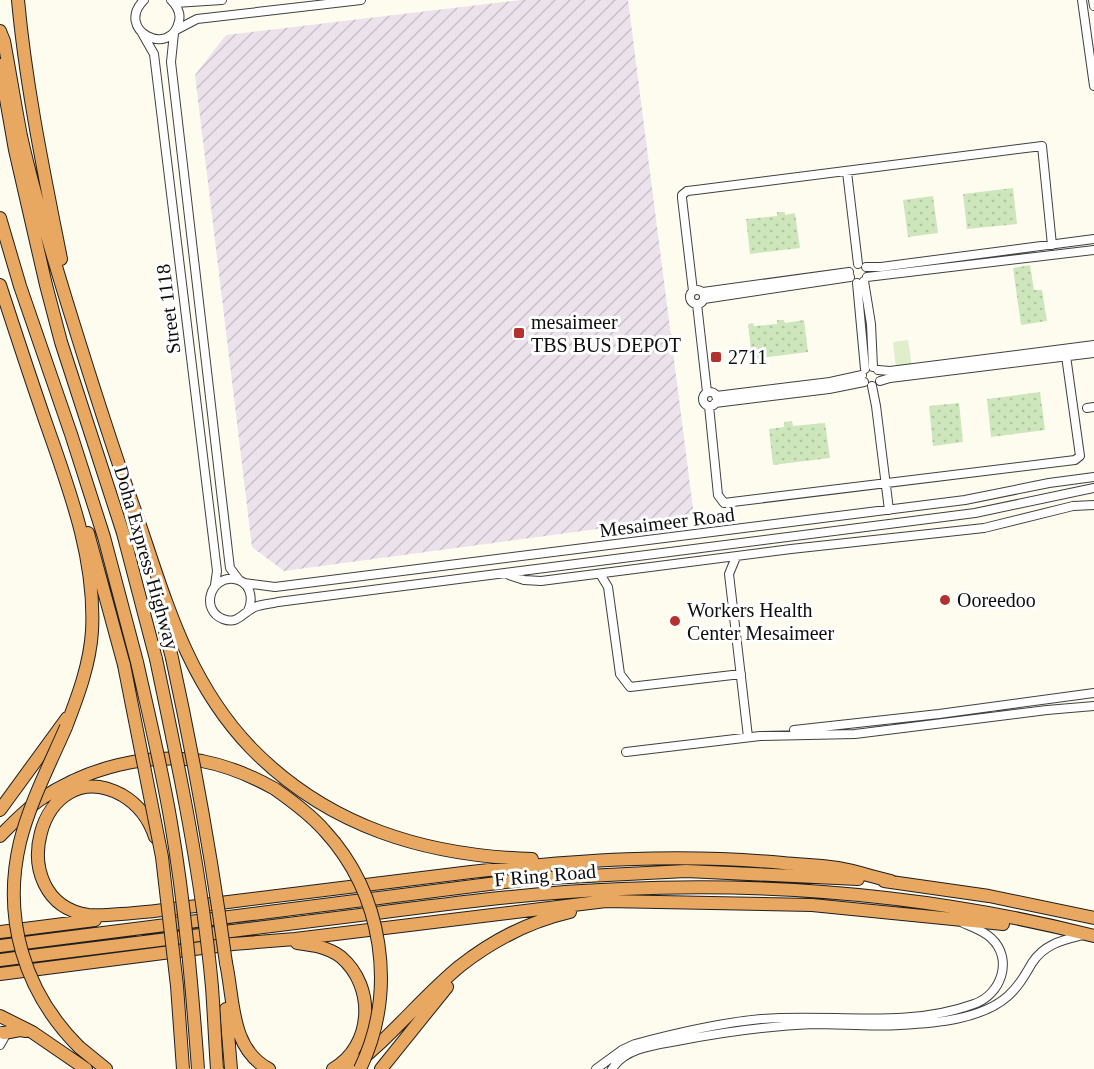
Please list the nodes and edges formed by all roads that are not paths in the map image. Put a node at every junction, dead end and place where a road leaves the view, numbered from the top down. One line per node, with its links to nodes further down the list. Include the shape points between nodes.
1 (18, 0): 24 (highway, via 34,121)
2 (143, 0): 11 (street, via 136,14)
3 (222, 0): 7 (street)
4 (361, 0): 10 (street, via 197,20)
5 (1082, 0): 13 (street)
6 (1093, 0): 8 (street)
7 (173, 2): 10 (street, Street 1118, via 180,16)
8 (1094, 6)
9 (0, 31): 24 (highway, via 21,136)
10 (175, 31): 11 (street, via 159,39); 52 (street, Street 1118, via 171,62 229,560 234,575)
11 (142, 33): 53 (street, Street 1118, via 154,54 217,572)
12 (0, 65): 89 (highway, Doha Express Highway, bridge, via 46,285 123,533 156,659 197,872 212,986)
13 (1094, 86)
14 (847, 172): 17 (street, via 1042,146); 18 (street); 22 (street, via 687,191 682,198)
15 (0, 218): 88 (highway, Doha Express Highway, bridge, via 88,485 137,662 179,875)
16 (1090, 245): 17 (street); 20 (street)
17 (1052, 246): 18 (street)
18 (862, 266): 19 (street, via 853,266); 20 (street)
19 (849, 275): 20 (street); 23 (street)
20 (863, 280): 28 (street)
21 (0, 285): 38 (highway)
22 (693, 291): 23 (street, via 697,290); 23 (street, via 692,302)
23 (701, 298): 31 (street)
24 (72, 319): 39 (highway)
25 (1094, 345): 28 (street)
26 (1094, 353): 27 (street)
27 (1066, 356): 29 (street); 34 (street, via 1078,459)
28 (868, 373): 29 (street, via 881,375); 30 (street); 32 (street, via 829,389)
29 (880, 381): 30 (street)
30 (872, 386): 34 (street)
31 (707, 392): 32 (street, via 712,392); 32 (street, via 703,400)
32 (714, 402): 34 (street, via 718,495 724,503)
33 (1094, 476): 41 (street, Mesaimeer Road)
34 (885, 483): 41 (street)
35 (1094, 488): 36 (street, Mesaimeer Road)
36 (1069, 493): 37 (street); 42 (street, Mesaimeer Road, via 975,513)
37 (1094, 493)
38 (71, 496): 59 (highway, via 92,588 92,633); 67 (highway, bridge, via 87,529 124,665)
39 (132, 504): 65 (highway, via 179,636 198,677 251,748 287,780 333,810 374,831 410,843 461,854); 79 (highway, bridge, via 195,764)
40 (1094, 505): 44 (street, via 1073,506 984,528)
41 (889, 510): 52 (street, Mesaimeer Road, via 275,587)
42 (764, 541): 43 (street, Mesaimeer Road); 44 (street)
43 (708, 549): 47 (street); 49 (street, Mesaimeer Road)
44 (791, 549): 45 (street)
45 (736, 557): 46 (street); 51 (street)
46 (715, 559): 47 (street); 51 (street)
47 (689, 562): 48 (street)
48 (615, 572): 50 (street); 54 (street)
49 (508, 574): 50 (street, via 535,581); 55 (street, Mesaimeer Road, via 278,602)
50 (600, 574): 54 (street)
51 (729, 574): 56 (street)
52 (242, 582): 53 (street, via 227,579); 55 (street, via 251,593)
53 (215, 585): 55 (street, via 210,604 218,616 231,620)
54 (608, 587): 56 (street, via 620,674 630,687)
55 (248, 611)
56 (741, 674): 61 (street)
57 (1094, 694): 60 (street)
58 (1094, 704): 60 (street, via 855,734)
59 (73, 710): 63 (highway); 86 (highway, bridge, via 27,820 17,860 17,928 35,990 57,1024)
60 (760, 736): 61 (street)
61 (748, 737): 62 (street)
62 (626, 752)
63 (0, 810)
64 (0, 836): 94 (highway, bridge, via 40,800 109,766 168,759 201,761 241,772 275,789 333,840 356,874 370,905 380,949 381,986 377,1022)
65 (588, 861): 66 (highway, via 648,857 739,859 838,868); 69 (highway)
66 (891, 881): 70 (highway, F Ring Road); 77 (highway, F Ring Road, via 686,871 529,879)
67 (166, 883): 69 (highway, bridge, via 152,828 137,806 116,793 81,789 58,798 38,817 27,854 36,889 49,903 88,915); 87 (highway, bridge)
68 (651, 902): 71 (highway, via 812,905); 75 (highway, via 606,901); 76 (highway, via 557,915)
69 (143, 913): 73 (highway)
70 (1092, 917)
71 (956, 920): 72 (highway); 81 (street, via 991,938 1003,966 1000,981 990,995)
72 (1064, 929): 74 (highway, F Ring Road); 78 (highway, F Ring Road, via 887,898 747,888 622,889 530,895)
73 (0, 932)
74 (1090, 935): 81 (street, via 1048,947 1007,997 990,1007)
75 (233, 944): 80 (highway); 92 (highway, via 318,945 348,964 364,992 365,1021 351,1053)
76 (494, 944): 93 (highway, via 460,967); 95 (highway, via 448,986)
77 (0, 946)
78 (0, 960)
79 (226, 963): 90 (highway); 91 (highway, via 238,1031 250,1054)
80 (0, 974)
81 (960, 1013): 96 (street, via 903,1018 795,1017 723,1024 635,1044); 97 (street, via 898,1026 816,1024 731,1030 649,1047 626,1056)
82 (0, 1016): 83 (highway)
83 (32, 1032): 84 (highway, via 20,1030); 85 (highway)
84 (1, 1036)
85 (86, 1069)
86 (106, 1069)
87 (183, 1069)
88 (198, 1069)
89 (217, 1069)
90 (231, 1069)
91 (269, 1069)
92 (333, 1069)
93 (350, 1069)
94 (360, 1069)
95 (381, 1069)
96 (596, 1069)
97 (612, 1069)

